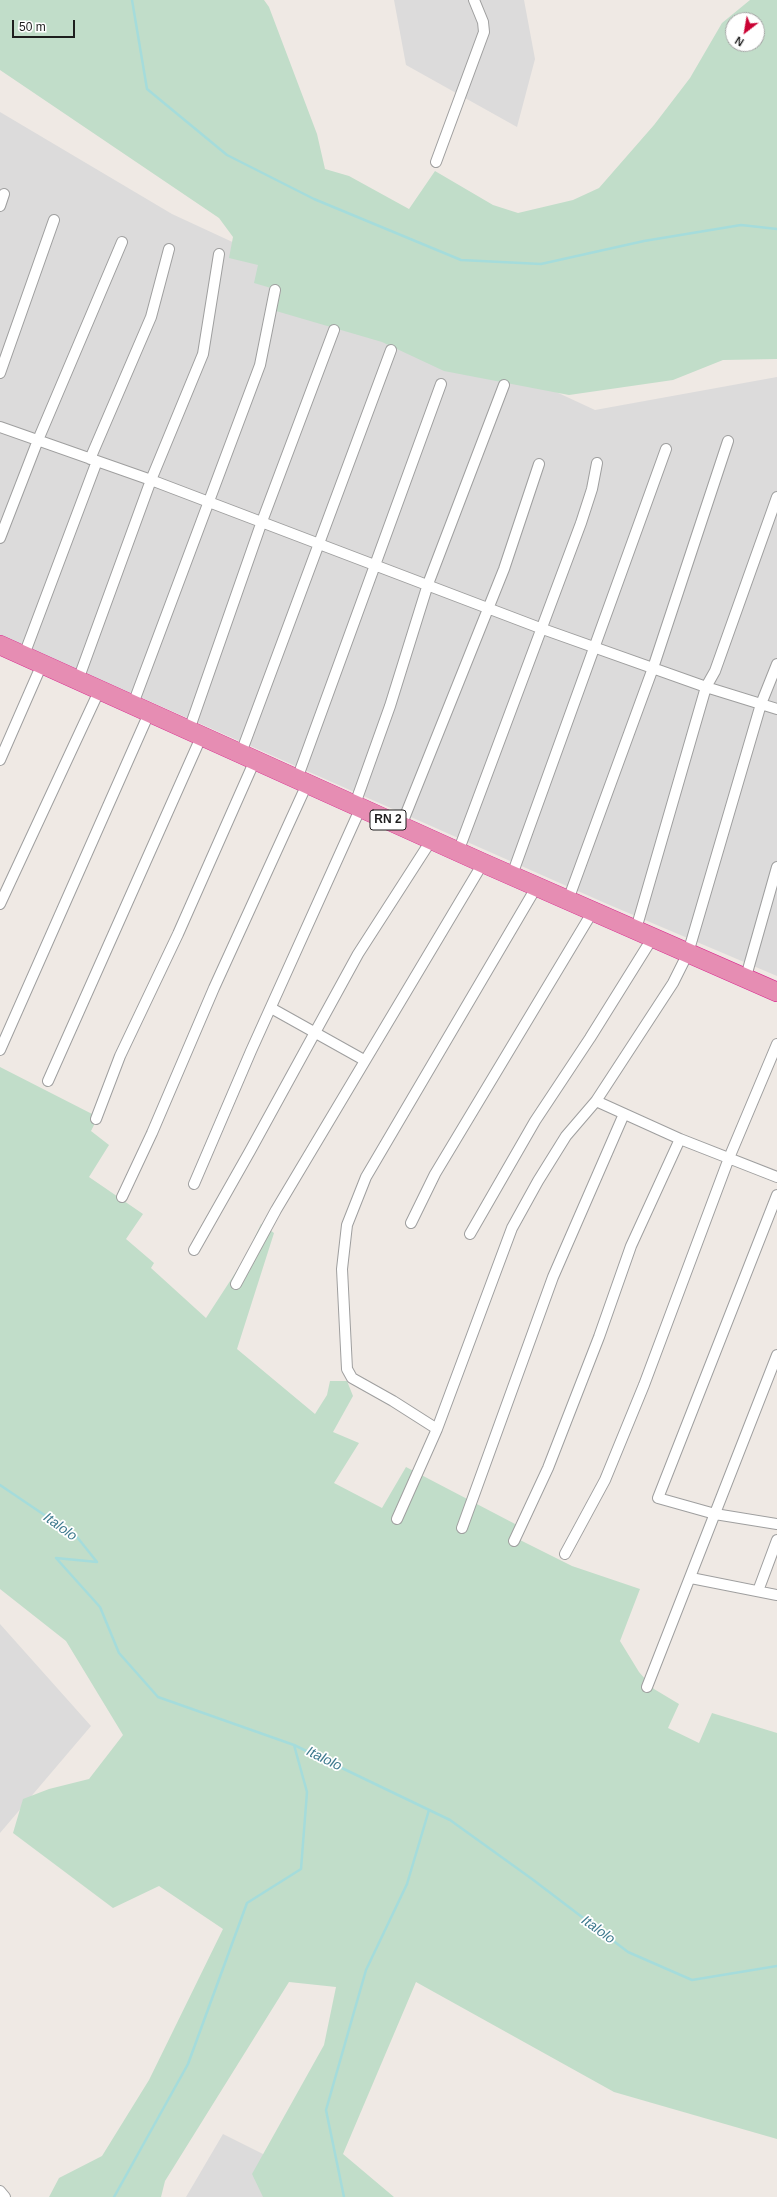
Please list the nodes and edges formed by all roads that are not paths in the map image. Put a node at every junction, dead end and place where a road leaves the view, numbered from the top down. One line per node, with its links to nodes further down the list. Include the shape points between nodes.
1 (474, 0): 2 (street, via 483,22 484,32)
2 (436, 162)
3 (4, 194): 4 (street)
4 (0, 206)
5 (54, 220): 12 (street)
6 (122, 242): 16 (street)
7 (169, 249): 19 (street, via 150,317)
8 (219, 254): 22 (street, via 203,354)
9 (276, 290): 24 (street, via 260,365)
10 (334, 330): 25 (street)
11 (391, 350): 27 (street)
12 (0, 374)
13 (441, 384): 28 (street)
14 (504, 385): 29 (street)
15 (0, 427): 16 (street)
16 (38, 440): 19 (street); 26 (street)
17 (728, 441): 37 (street)
18 (666, 449): 33 (street)
19 (94, 460): 22 (street); 34 (street)
20 (597, 463): 31 (street, via 592,490 581,523)
21 (538, 464): 30 (street, via 504,570)
22 (152, 480): 24 (street); 38 (street)
23 (777, 497): 39 (street, via 715,671)
24 (208, 502): 25 (street); 42 (street)
25 (261, 524): 27 (street); 44 (street)
26 (0, 538)
27 (319, 543): 28 (street); 45 (street)
28 (376, 564): 29 (street); 47 (street)
29 (428, 584): 30 (street); 48 (street)
30 (488, 606): 31 (street); 49 (street)
31 (540, 628): 33 (street); 51 (street)
32 (0, 645): 34 (highway, RN 2)
33 (595, 646): 37 (street); 54 (street)
34 (24, 655): 35 (highway, RN 2)
35 (42, 664): 38 (highway, RN 2); 46 (street)
36 (777, 664): 41 (street)
37 (653, 668): 39 (street); 56 (street)
38 (78, 680): 40 (highway, RN 2)
39 (706, 687): 41 (street); 59 (street)
40 (100, 689): 42 (highway, RN 2); 57 (street)
41 (761, 704): 43 (street); 61 (street)
42 (142, 708): 44 (highway, RN 2); 67 (street)
43 (777, 709)
44 (196, 732): 45 (highway, RN 2); 69 (street)
45 (248, 757): 47 (highway, RN 2); 72 (street, via 178,934 120,1056)
46 (0, 760)
47 (302, 781): 48 (highway, RN 2); 78 (street, via 152,1133)
48 (358, 806): 49 (highway, RN 2); 64 (street)
49 (401, 826): 50 (highway, RN 2)
50 (432, 839): 51 (highway, RN 2); 65 (street, via 358,954)
51 (458, 852): 52 (highway, RN 2)
52 (483, 863): 54 (highway, RN 2); 68 (street)
53 (777, 867): 62 (street)
54 (512, 875): 55 (highway, RN 2)
55 (537, 886): 56 (highway, RN 2); 84 (street, via 366,1177 348,1225 342,1269 347,1369 352,1378)
56 (568, 900): 58 (highway, RN 2)
57 (0, 904)
58 (593, 911): 59 (highway, RN 2); 79 (street, via 435,1174)
59 (636, 929): 60 (highway, RN 2)
60 (653, 937): 61 (highway, RN 2); 80 (street, via 535,1120)
61 (688, 953): 62 (highway, RN 2); 70 (street, via 673,983)
62 (745, 980): 63 (highway, RN 2)
63 (777, 992)
64 (271, 1008): 65 (street); 76 (street)
65 (314, 1032): 68 (street); 81 (street)
66 (777, 1044): 74 (street)
67 (0, 1050)
68 (364, 1060): 82 (street)
69 (48, 1081)
70 (596, 1101): 71 (street); 84 (street, via 566,1136 512,1228)
71 (624, 1114): 73 (street); 88 (street, via 553,1277)
72 (96, 1120)
73 (680, 1139): 74 (street); 90 (street, via 631,1246 548,1468)
74 (729, 1158): 75 (street); 91 (street, via 605,1480)
75 (777, 1177)
76 (194, 1184)
77 (777, 1195): 85 (street, via 658,1498)
78 (122, 1197)
79 (411, 1223)
80 (470, 1234)
81 (194, 1250)
82 (236, 1284)
83 (777, 1355): 85 (street)
84 (437, 1429): 86 (street)
85 (715, 1514): 87 (street); 92 (street)
86 (397, 1519)
87 (777, 1524)
88 (462, 1528)
89 (777, 1540): 93 (street)
90 (514, 1541)
91 (565, 1554)
92 (691, 1578): 93 (street); 95 (street)
93 (758, 1591): 94 (street)
94 (777, 1595)
95 (647, 1687)
96 (0, 2191): 97 (street)
97 (5, 2197)

